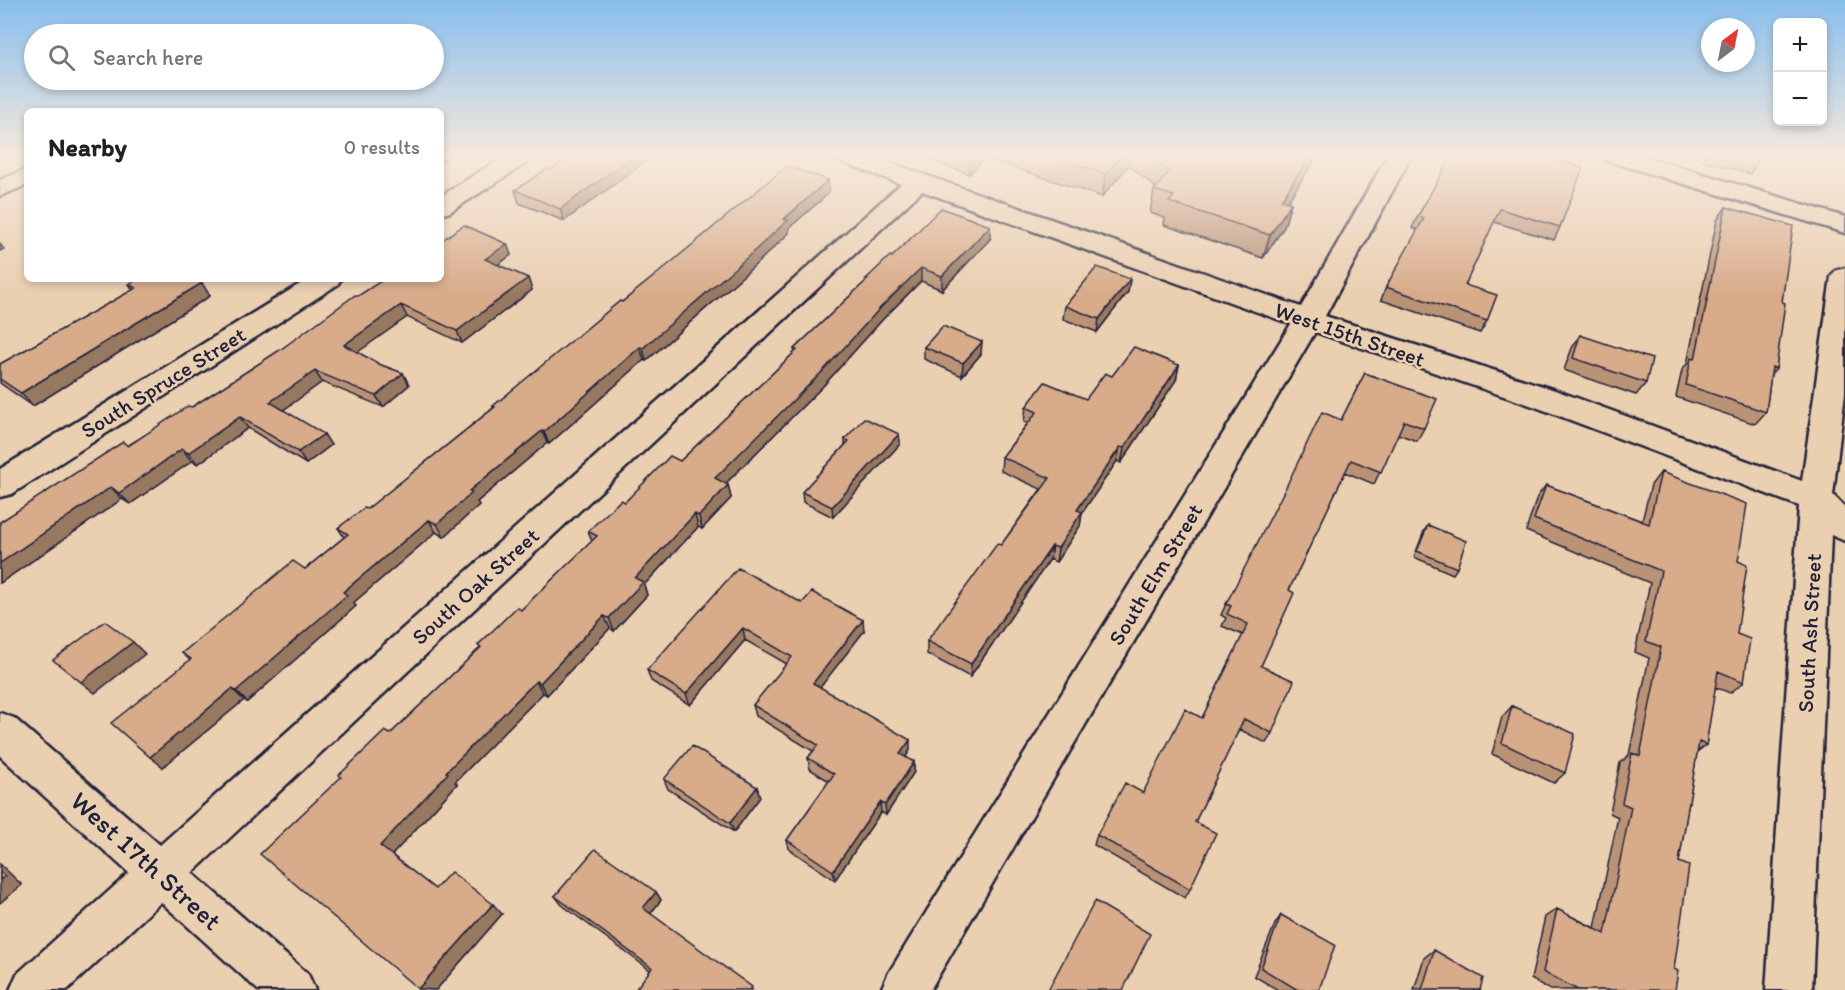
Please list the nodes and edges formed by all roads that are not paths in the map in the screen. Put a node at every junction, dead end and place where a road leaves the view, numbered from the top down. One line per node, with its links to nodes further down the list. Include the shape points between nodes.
1 (897, 201): 13 (street, South Oak Street)
2 (972, 201): 8 (street, West 15th Street)
3 (1374, 201): 8 (street, South Elm Street)
4 (1766, 201): 5 (street)
5 (1845, 225)
6 (1845, 277): 10 (street, South Ash Street)
7 (322, 282): 9 (street, South Spruce Street)
8 (1308, 320): 10 (street, West 15th Street, via 1544,398); 16 (street, South Elm Street)
9 (0, 485)
10 (1816, 499): 11 (street, West 15th Street); 17 (street, South Ash Street)
11 (1845, 528)
12 (0, 731): 13 (street, West 17th Street)
13 (160, 873): 14 (street, South Oak Street); 15 (street, West 17th Street)
14 (33, 990)
15 (291, 990)
16 (904, 990)
17 (1789, 990)

